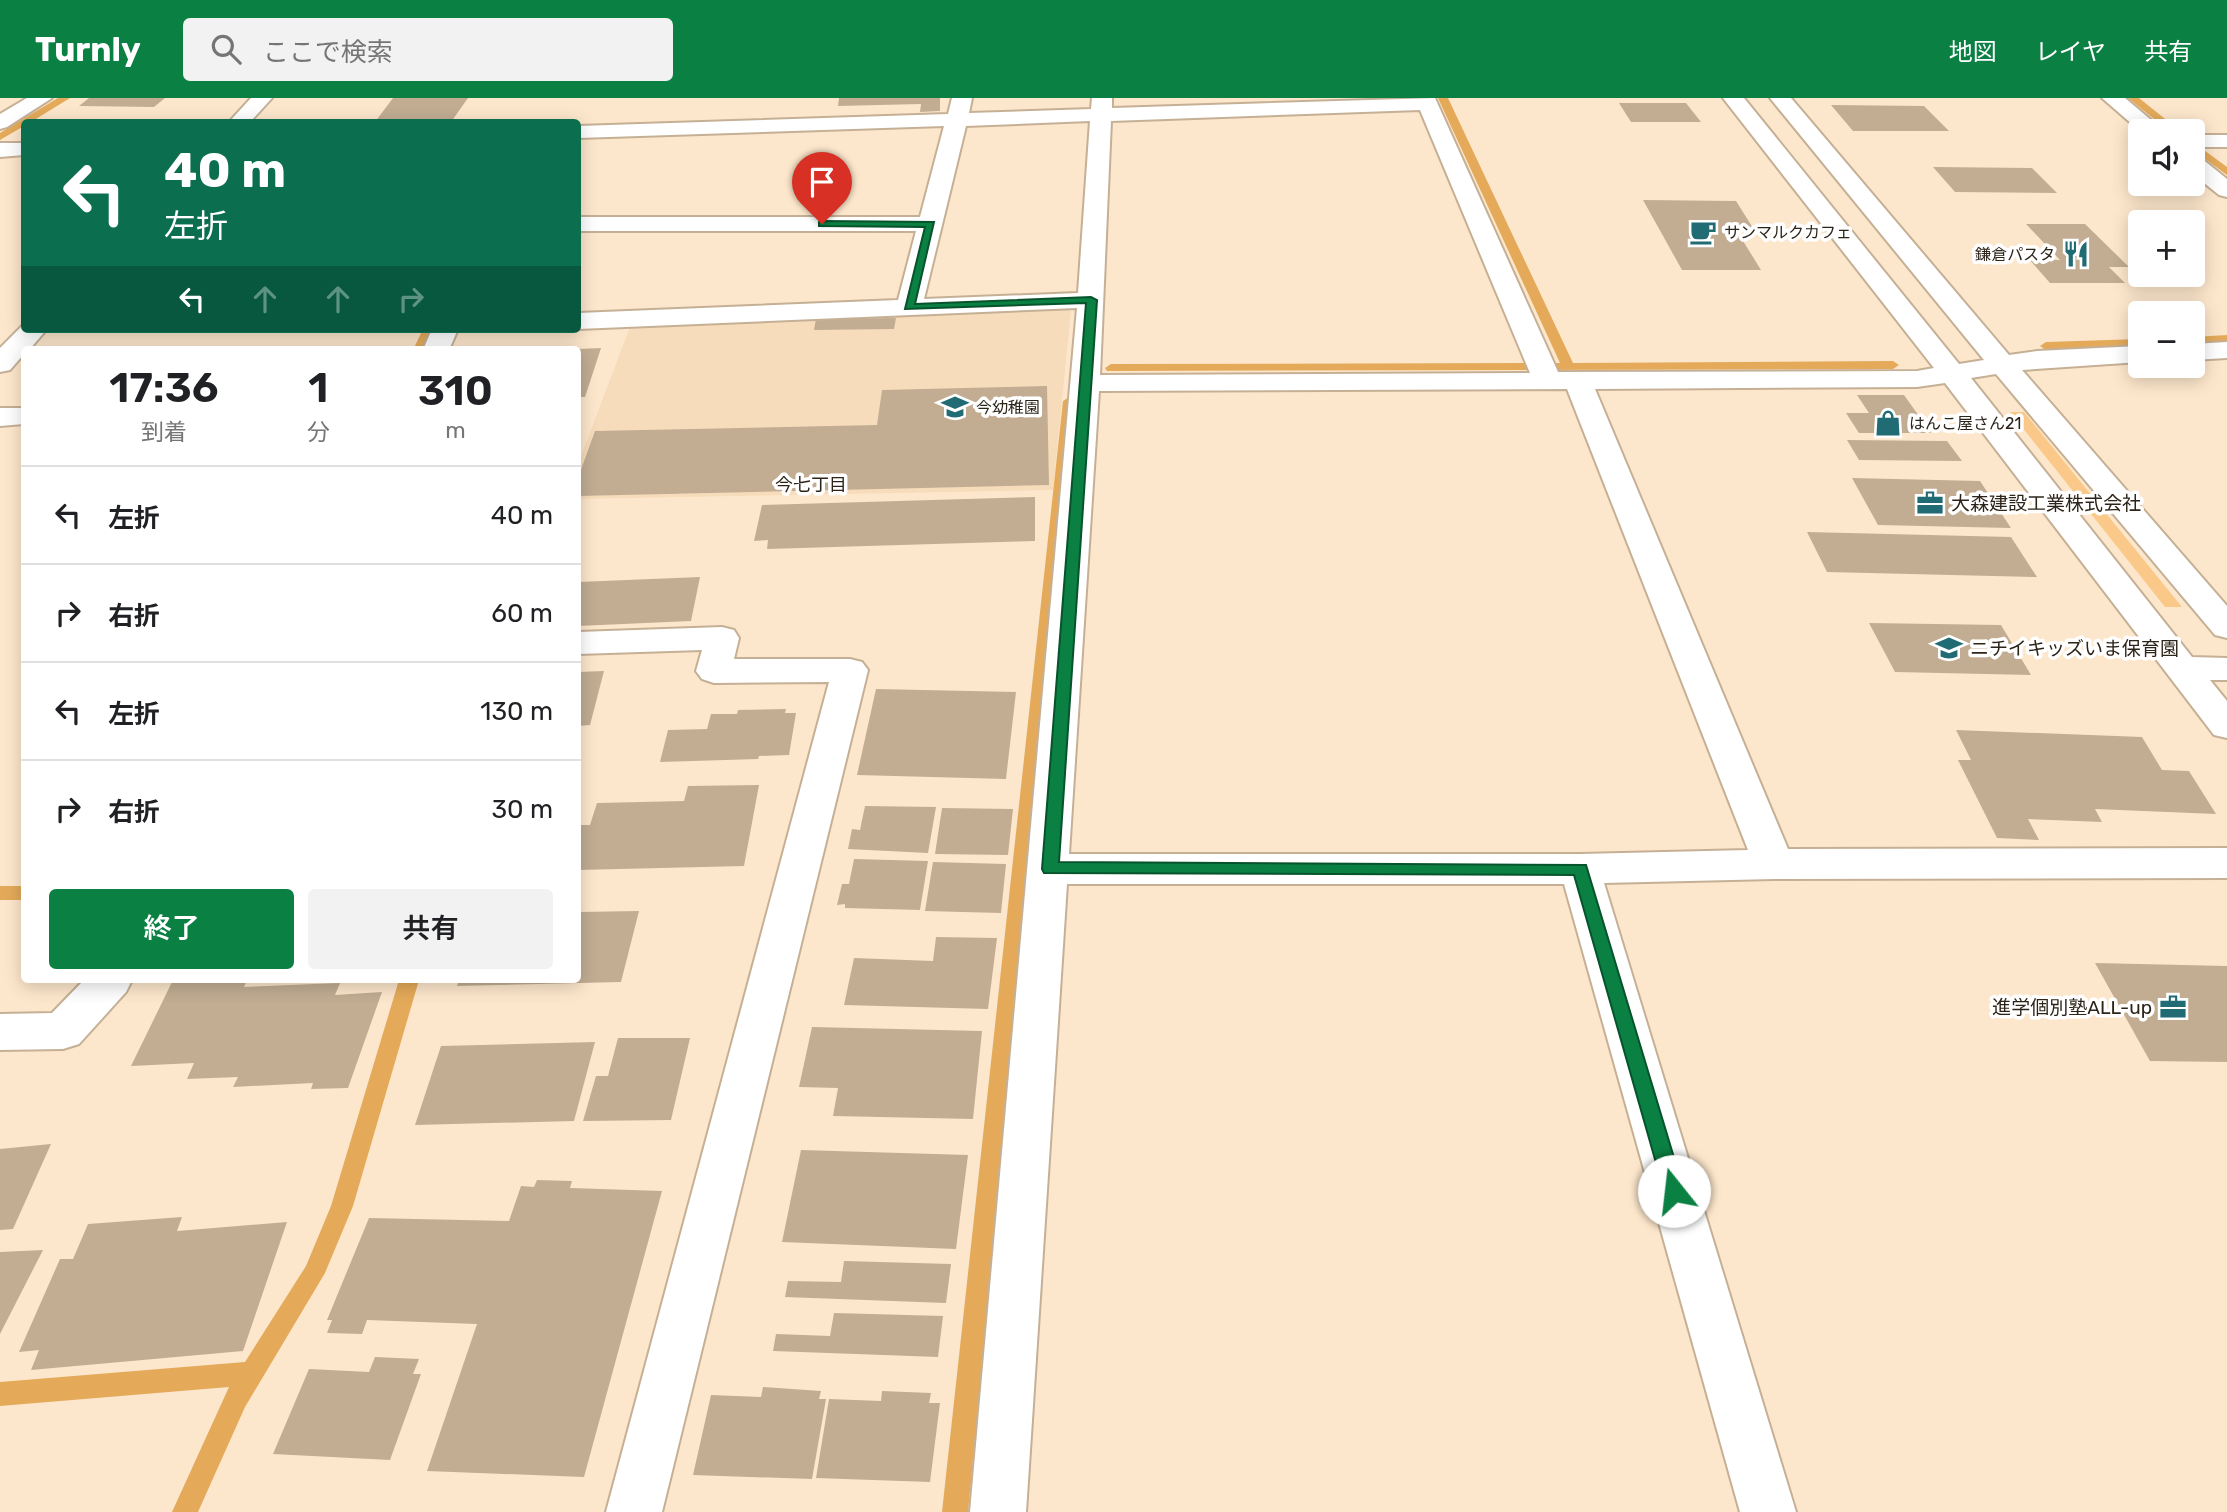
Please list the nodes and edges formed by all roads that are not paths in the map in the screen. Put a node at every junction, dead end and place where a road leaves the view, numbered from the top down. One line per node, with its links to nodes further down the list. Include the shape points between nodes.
1 (42, 98): 11 (street)
2 (262, 98): 9 (street)
3 (1733, 98): 33 (street)
4 (1780, 98): 31 (street)
5 (2112, 98): 10 (street)
6 (1426, 101): 7 (street); 32 (street)
7 (1101, 107): 8 (street); 21 (street)
8 (960, 109): 12 (street); 20 (street)
9 (242, 119)
10 (2138, 119)
11 (0, 123)
12 (581, 132)
13 (2227, 141): 14 (street)
14 (2205, 146)
15 (21, 149): 16 (street)
16 (0, 150)
17 (2205, 162): 18 (street)
18 (2227, 190)
19 (581, 224): 20 (street)
20 (931, 224): 22 (street)
21 (1091, 300): 22 (street); 34 (street)
22 (909, 307): 23 (street)
23 (581, 321)
24 (0, 323): 25 (street)
25 (21, 323)
26 (30, 333): 30 (street)
27 (2227, 350): 28 (street)
28 (2205, 351)
29 (2128, 355): 31 (street)
30 (0, 364)
31 (2003, 365): 33 (street); 37 (street)
32 (1552, 372): 33 (street, via 1917,379); 34 (street); 43 (street)
33 (1952, 373): 39 (street)
34 (1086, 383): 44 (street)
35 (21, 416): 36 (street)
36 (0, 417)
37 (2227, 627)
38 (581, 643): 48 (street, via 722,638 714,671 850,670)
39 (2182, 668): 40 (street); 41 (street)
40 (2227, 669)
41 (2227, 726)
42 (2227, 863): 43 (street)
43 (1774, 864): 45 (street)
44 (1050, 869): 45 (street); 49 (street)
45 (1580, 869): 50 (street)
46 (108, 983): 47 (street, via 63,1031)
47 (0, 1032)
48 (634, 1512)
49 (998, 1512)
50 (1769, 1512)

